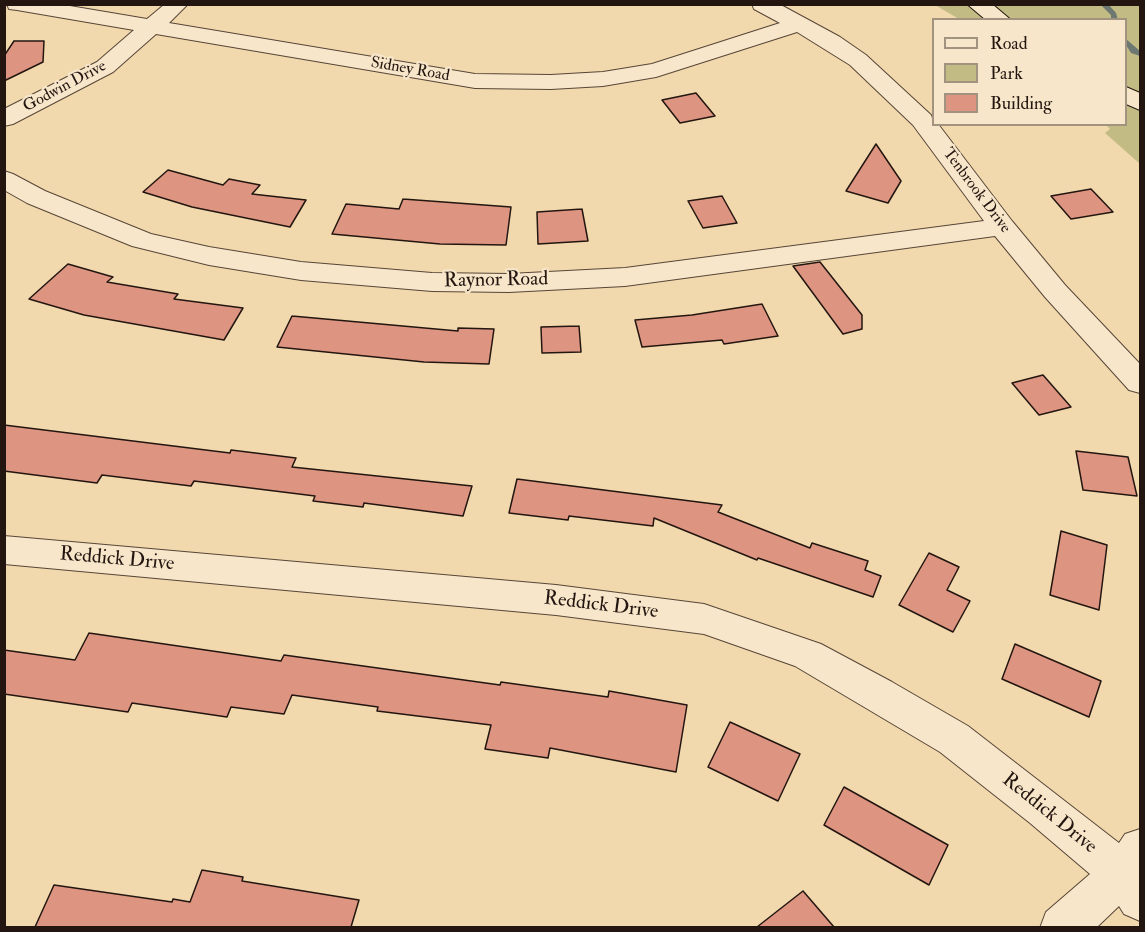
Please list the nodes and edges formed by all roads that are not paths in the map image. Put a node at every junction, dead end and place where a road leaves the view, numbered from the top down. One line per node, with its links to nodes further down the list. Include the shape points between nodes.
1 (17, 4): 7 (street, Sidney Road)
2 (178, 4): 7 (street, Godwin Drive)
3 (762, 4): 6 (street, Tenbrook Drive)
4 (978, 4): 5 (street)
5 (998, 18)
6 (798, 24): 7 (street, Sidney Road, via 656,70 551,82 475,81); 12 (street, Tenbrook Drive, via 858,60 922,120)
7 (154, 26): 10 (street, Godwin Drive, via 105,67)
8 (1127, 95): 9 (street)
9 (1140, 103)
10 (4, 119)
11 (4, 179): 12 (street, Raynor Road, via 36,197 142,240 301,271 432,282 625,277)
12 (1002, 227): 13 (street, Tenbrook Drive)
13 (1140, 382)
14 (4, 550): 15 (street, Reddick Drive, via 555,600 704,620 808,655 954,739)
15 (1135, 874): 16 (street)
16 (1062, 927)

